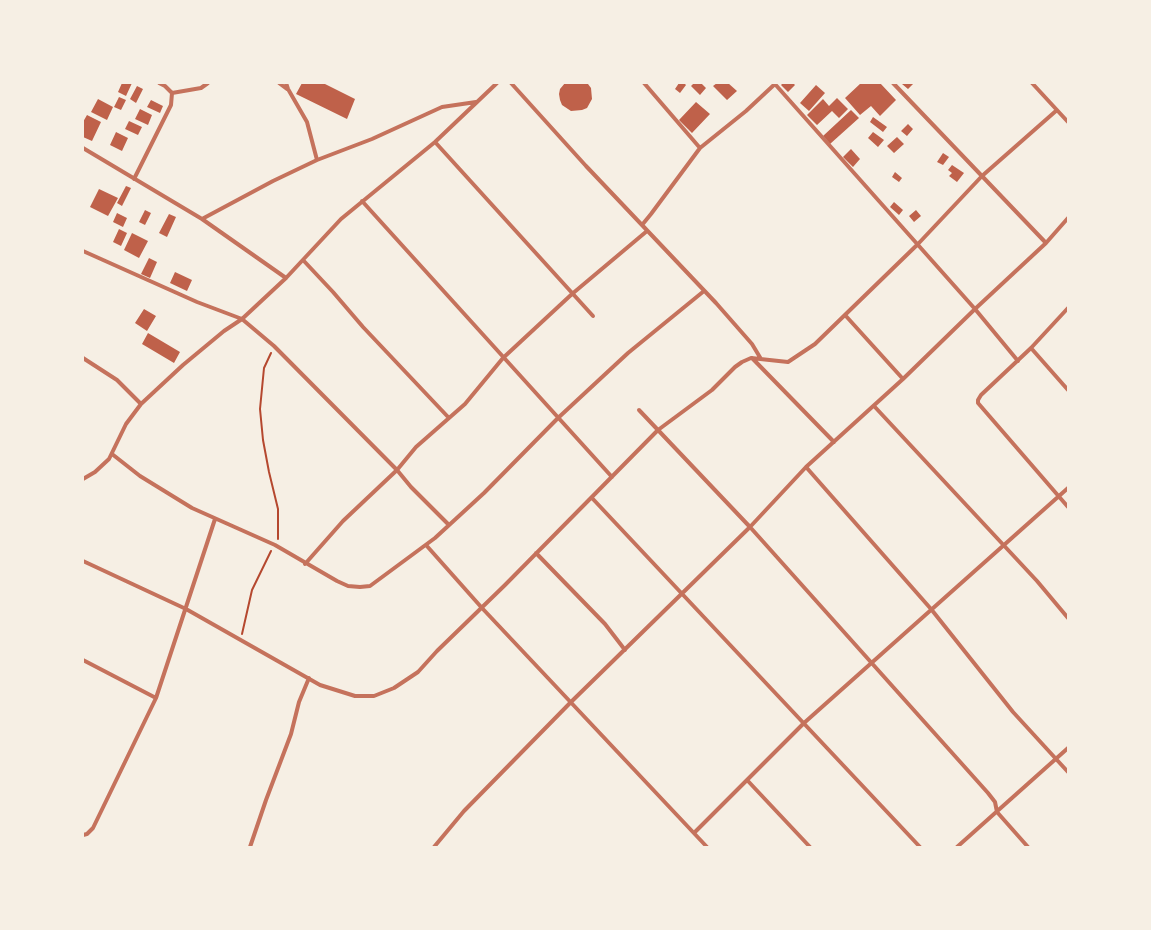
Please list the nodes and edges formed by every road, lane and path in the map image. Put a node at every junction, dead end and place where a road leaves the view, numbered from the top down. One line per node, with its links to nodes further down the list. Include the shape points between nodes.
1 (159, 83): 12 (street)
2 (208, 83): 12 (street, via 201,88)
3 (279, 83): 11 (street)
4 (286, 83): 11 (street)
5 (497, 83): 13 (street)
6 (511, 83): 25 (street)
7 (644, 83): 18 (street)
8 (775, 83): 18 (street, via 746,111); 28 (street)
9 (893, 83): 20 (street)
10 (1032, 83): 14 (street)
11 (288, 89): 19 (street, via 307,122)
12 (172, 93): 21 (street, via 171,106)
13 (476, 102): 16 (street); 19 (street, via 442,107 372,139)
14 (1057, 110): 15 (street); 20 (street)
15 (1068, 122)
16 (436, 142): 22 (street); 33 (street)
17 (83, 148): 21 (street)
18 (700, 148): 25 (street)
19 (317, 160): 24 (street)
20 (982, 176): 27 (street); 28 (street)
21 (134, 179): 24 (street)
22 (362, 201): 30 (street, via 341,219); 42 (street)
23 (1068, 218): 27 (street)
24 (202, 220): 31 (street)
25 (642, 225): 26 (street)
26 (646, 231): 32 (street); 33 (street)
27 (1046, 243): 35 (street)
28 (918, 244): 35 (street); 36 (street)
29 (83, 251): 38 (street, via 197,302)
30 (303, 260): 31 (street); 51 (street)
31 (286, 278): 38 (street)
32 (704, 291): 44 (street, via 752,344); 52 (street, via 628,353)
33 (572, 294): 37 (street); 42 (street)
34 (1068, 308): 40 (street)
35 (975, 309): 45 (street); 46 (street)
36 (845, 315): 44 (street, via 815,344 788,362); 46 (street)
37 (593, 316)
38 (242, 319): 39 (street); 48 (street, via 183,365)
39 (274, 346): 57 (street); 67 (path, via 264,368 260,409 266,459 278,509 278,538)
40 (1031, 348): 45 (street); 47 (street)
41 (83, 358): 48 (street, via 117,380)
42 (503, 358): 51 (street, via 465,404); 52 (street)
43 (751, 358): 44 (street); 53 (street, via 735,367 712,390); 54 (street)
44 (761, 359)
45 (1018, 361): 61 (street, via 981,395 978,403)
46 (903, 379): 49 (street)
47 (1068, 390)
48 (141, 404): 55 (street, via 126,424)
49 (874, 406): 54 (street); 69 (street)
50 (639, 410): 53 (street)
51 (449, 418): 57 (street, via 416,447)
52 (558, 418): 58 (street); 65 (street, via 484,493)
53 (658, 430): 58 (street); 66 (street)
54 (834, 442): 56 (street)
55 (112, 454): 59 (street, via 102,466); 64 (street, via 166,493)
56 (806, 467): 66 (street); 76 (street)
57 (397, 470): 65 (street); 72 (street, via 343,521)
58 (612, 477): 62 (street)
59 (83, 479)
60 (1068, 488): 61 (street)
61 (1059, 496): 63 (street); 69 (street)
62 (592, 498): 70 (street); 73 (street)
63 (1068, 506)
64 (215, 519): 67 (street); 75 (street)
65 (448, 524): 68 (street)
66 (750, 527): 73 (street); 81 (street)
67 (275, 544): 72 (street); 78 (path, via 252,590)
68 (426, 545): 72 (street, via 370,586 348,586); 74 (street)
69 (1004, 546): 76 (street); 77 (street)
70 (536, 553): 74 (street); 79 (street, via 605,624)
71 (83, 561): 75 (street)
72 (306, 564)
73 (682, 594): 79 (street); 85 (street)
74 (482, 608): 82 (street, via 418,672 394,688 374,696 355,696 320,685); 84 (street)
75 (186, 609): 78 (street); 83 (street)
76 (931, 609): 81 (street); 87 (street, via 1013,712)
77 (1068, 618)
78 (241, 641): 82 (street)
79 (625, 650): 84 (street)
80 (83, 660): 83 (street)
81 (872, 663): 85 (street); 90 (street, via 988,793 995,802)
82 (309, 678): 93 (street)
83 (156, 698): 92 (street, via 93,828)
84 (571, 702): 91 (street); 94 (street, via 464,811)
85 (804, 723): 89 (street); 97 (street)
86 (1068, 748): 87 (street)
87 (1056, 759): 88 (street); 90 (street)
88 (1068, 772)
89 (748, 780): 91 (street); 96 (street)
90 (997, 812): 98 (street); 99 (street)
91 (694, 833): 95 (street)
92 (83, 835)
93 (250, 847)
94 (434, 847)
95 (707, 847)
96 (810, 847)
97 (920, 847)
98 (957, 847)
99 (1028, 847)

